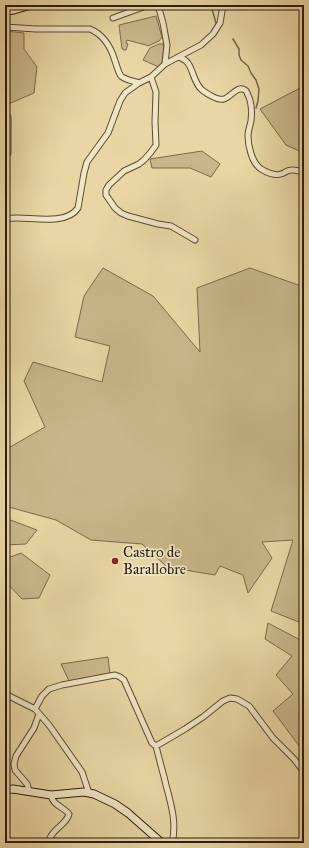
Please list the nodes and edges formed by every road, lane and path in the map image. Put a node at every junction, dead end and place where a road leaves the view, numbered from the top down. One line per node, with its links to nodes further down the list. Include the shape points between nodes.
1 (31, 5): 5 (street)
2 (148, 5): 6 (street)
3 (158, 5): 9 (street, via 167,45)
4 (223, 5): 8 (street, via 220,23 213,34 201,45)
5 (5, 11)
6 (113, 18)
7 (5, 27): 11 (street, via 90,29 104,38 114,54 122,78)
8 (178, 57): 9 (street); 14 (street, via 189,64 196,83 211,96 224,99 236,90 244,89 247,92 252,110 248,137 253,160 257,166 272,174 282,174 290,170)
9 (165, 64): 10 (street)
10 (151, 77): 11 (street); 16 (street, via 156,92 156,145 144,160 109,185 106,195 121,213 171,226)
11 (139, 82): 15 (street, via 125,94 108,132 87,162 76,212 69,216 44,220)
12 (8, 117): 13 (street, via 8,153)
13 (5, 157)
14 (304, 172)
15 (5, 219)
16 (195, 240)
17 (5, 694): 18 (street)
18 (35, 709): 19 (street); 20 (street, via 49,689 115,675 124,680 152,743)
19 (39, 714): 23 (street, via 14,764); 24 (street, via 82,772)
20 (156, 746): 21 (street, via 203,718 223,701 237,699 249,706 273,738); 28 (street, via 173,807)
21 (304, 772)
22 (5, 790): 23 (street)
23 (29, 792): 25 (street)
24 (89, 792): 25 (street); 27 (street, via 128,813)
25 (50, 795): 26 (street, via 52,800 69,814 52,834)
26 (52, 843)
27 (162, 843)
28 (172, 843)

